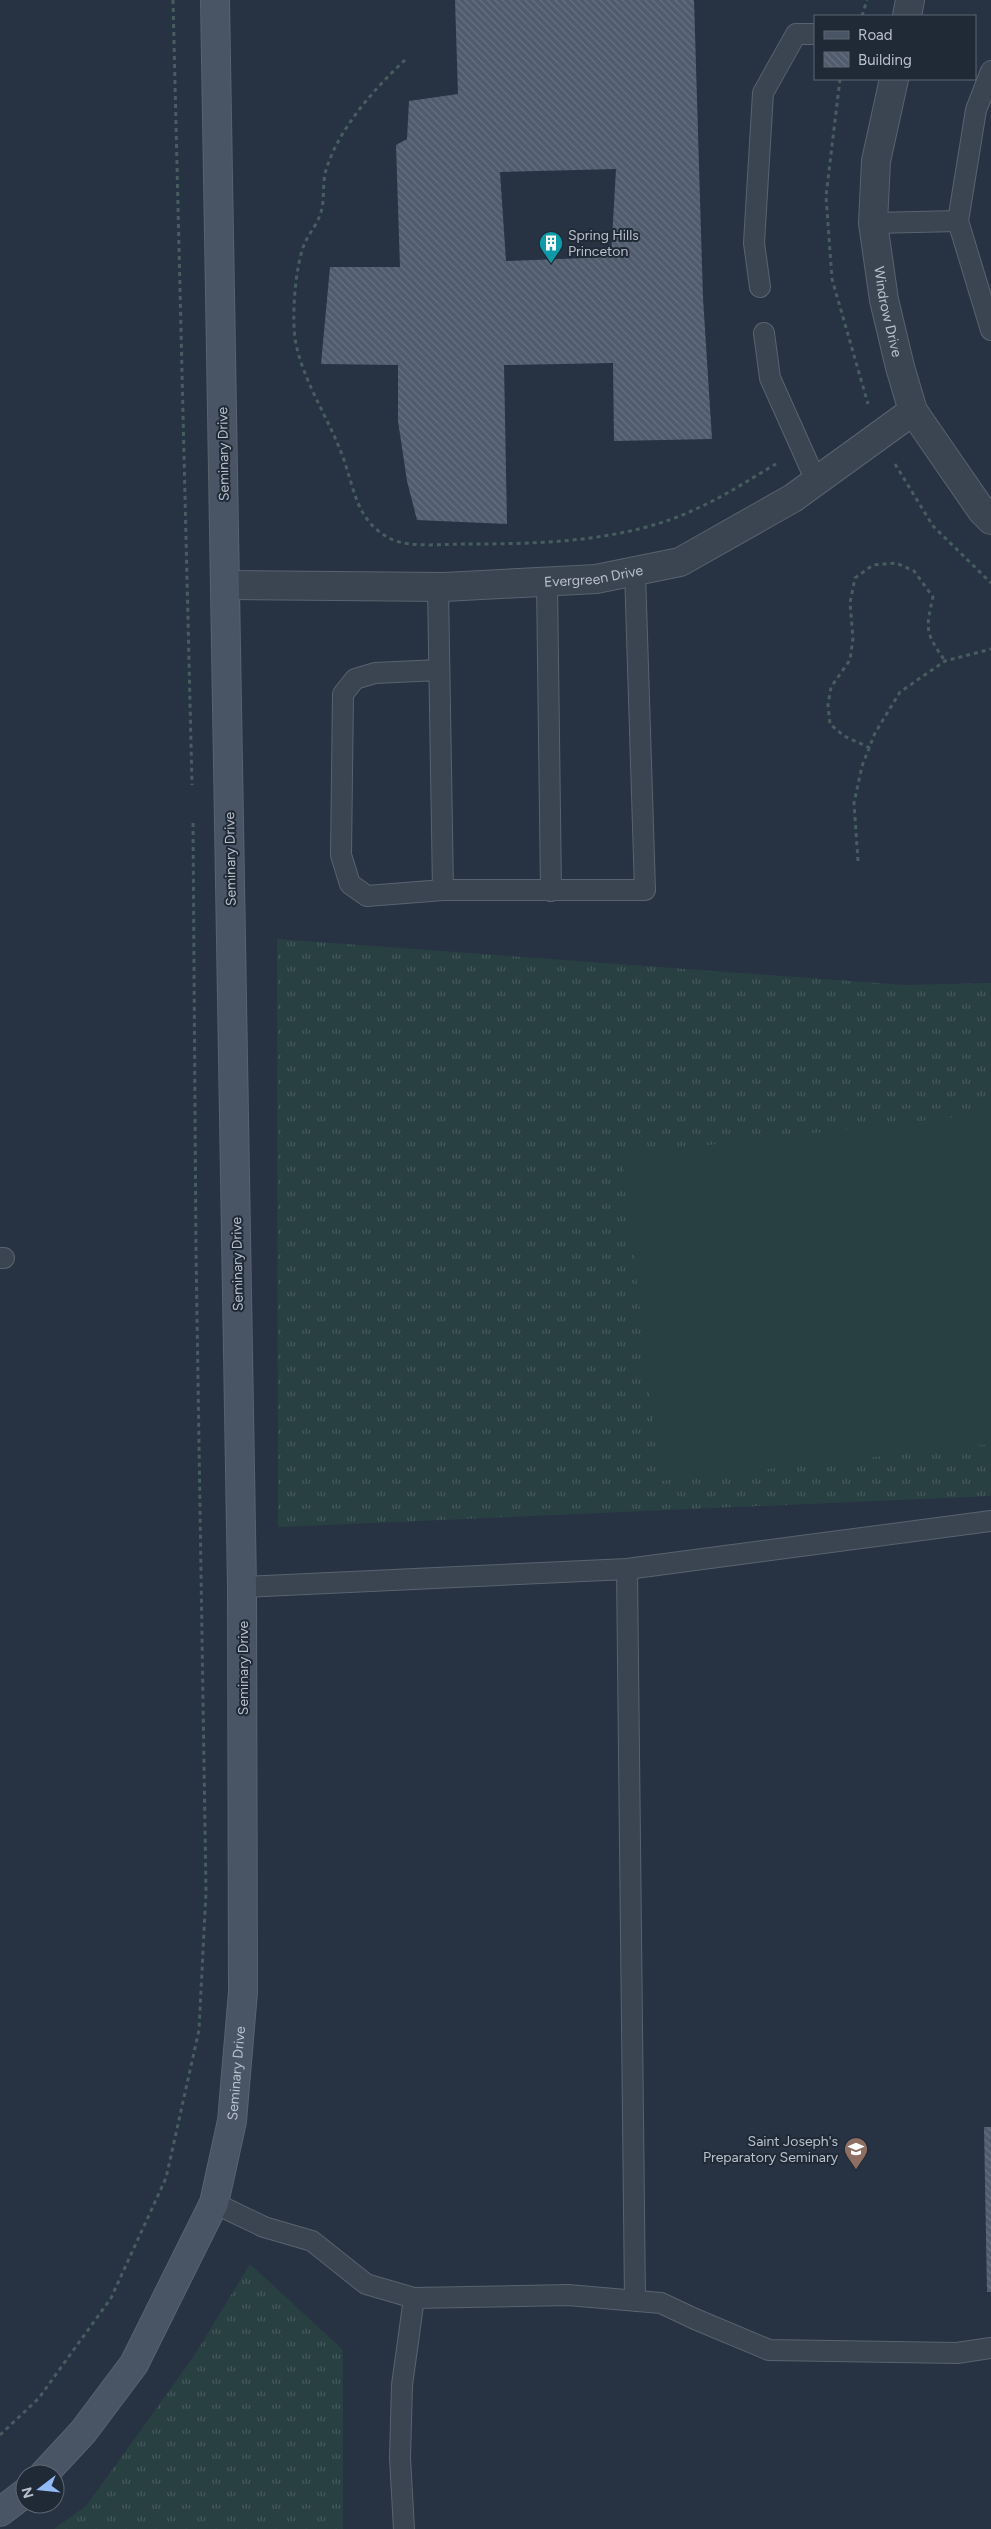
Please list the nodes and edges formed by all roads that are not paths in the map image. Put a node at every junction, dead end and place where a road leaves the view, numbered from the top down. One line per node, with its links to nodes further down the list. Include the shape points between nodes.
1 (215, 0): 17 (street, Seminary Drive)
2 (910, 0): 3 (street)
3 (907, 15)
4 (814, 34): 9 (lane, via 796,34 763,93 754,243)
5 (991, 71): 7 (lane, via 976,110)
6 (894, 80): 8 (street, Windrow Drive, via 876,160)
7 (958, 221): 8 (lane); 10 (lane)
8 (873, 223): 12 (street, Windrow Drive, via 884,300)
9 (760, 287)
10 (991, 330)
11 (764, 333): 13 (lane, via 770,378)
12 (913, 411): 13 (street, Evergreen Drive); 14 (street, Windrow Drive)
13 (816, 481): 15 (street, Evergreen Drive, via 793,498 680,562)
14 (991, 520)
15 (636, 571): 16 (street, Evergreen Drive, via 596,579); 21 (lane, via 645,890)
16 (547, 582): 18 (street, Evergreen Drive); 21 (lane)
17 (226, 585): 18 (street, Evergreen Drive); 24 (street, Seminary Drive)
18 (438, 587): 19 (lane)
19 (439, 670): 20 (lane); 20 (lane, via 375,673 355,679 343,694 340,855 350,884 367,896)
20 (443, 890): 21 (lane)
21 (551, 891)
22 (991, 1520): 23 (lane)
23 (627, 1569): 24 (lane); 27 (lane)
24 (242, 1587): 25 (street, Seminary Drive, via 243,1992 232,2121)
25 (214, 2203): 26 (lane, via 264,2227 312,2241 366,2284); 29 (street, Seminary Drive, via 134,2364 83,2432)
26 (414, 2298): 27 (lane, via 568,2296); 32 (lane, via 402,2385 400,2458)
27 (635, 2300): 28 (lane, via 662,2303 769,2350 957,2353)
28 (991, 2348)
29 (53, 2464)
30 (15, 2501): 31 (street)
31 (0, 2512)
32 (404, 2529)

